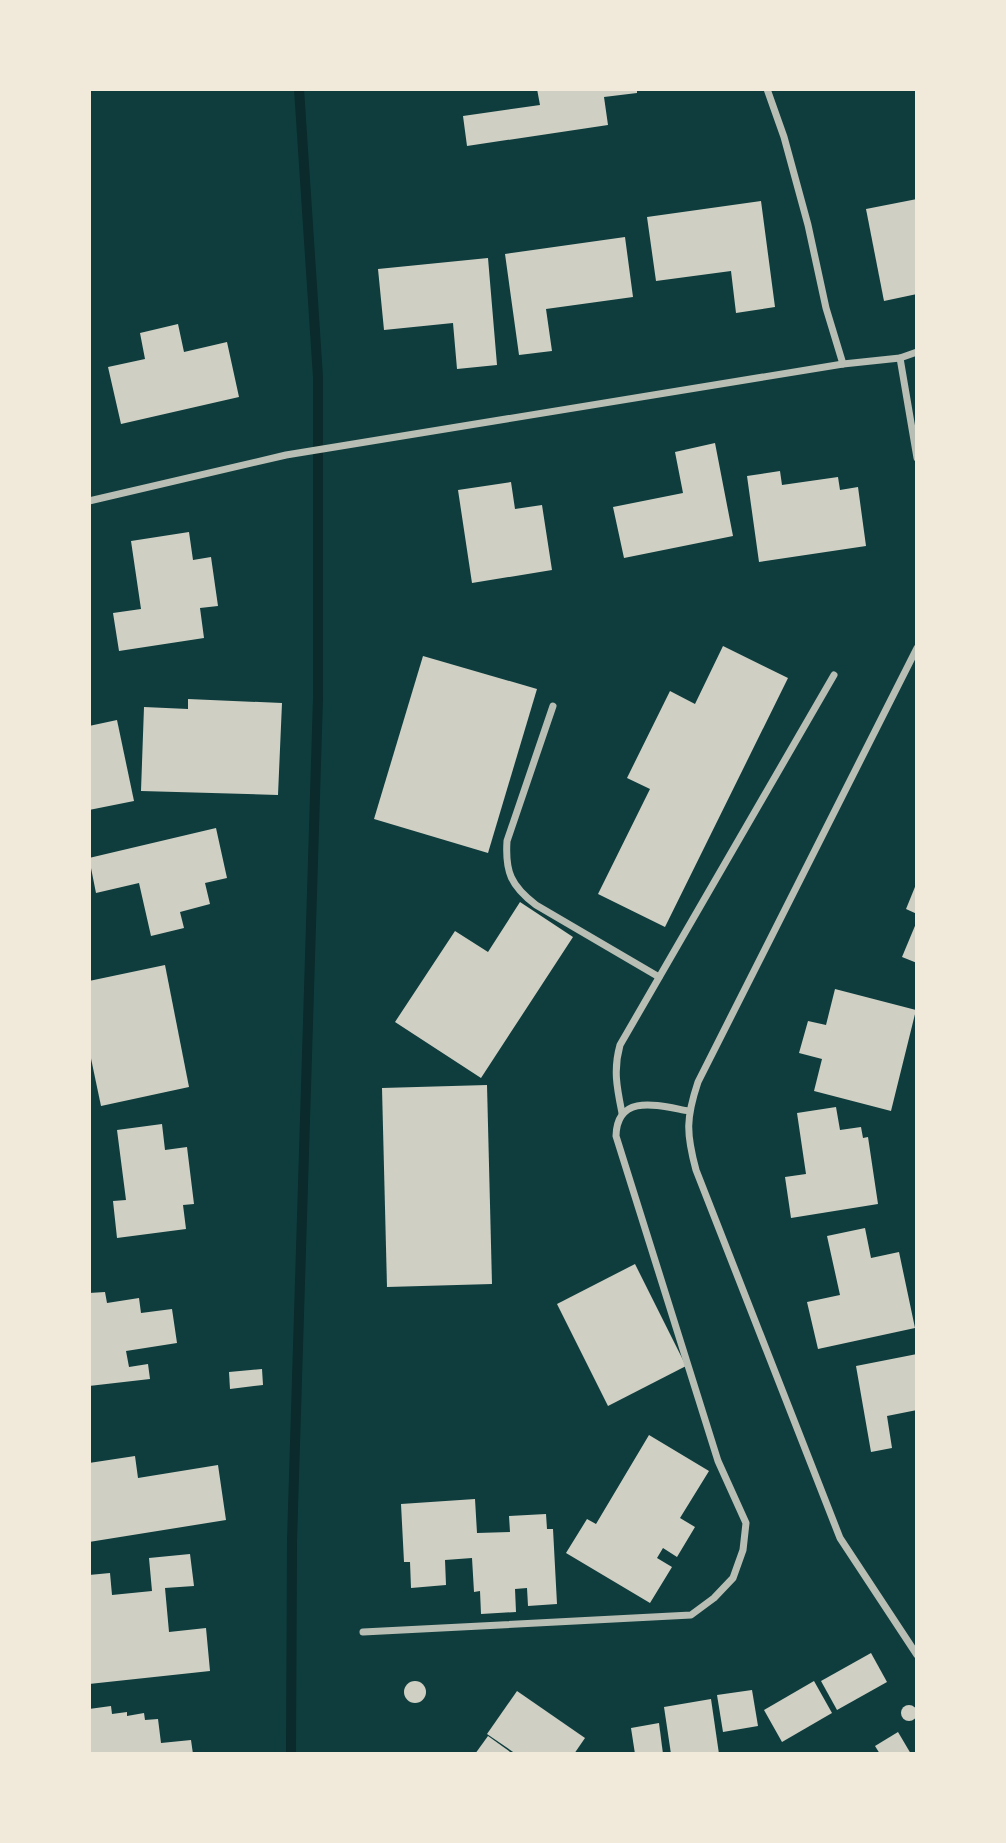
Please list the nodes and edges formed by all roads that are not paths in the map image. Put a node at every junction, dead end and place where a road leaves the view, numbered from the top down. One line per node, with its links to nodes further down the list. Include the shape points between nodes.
1 (768, 89): 4 (street)
2 (917, 352): 3 (street)
3 (900, 358): 4 (street); 5 (street)
4 (843, 364): 6 (street, via 286,455)
5 (917, 458)
6 (89, 501)
7 (917, 648): 11 (street, via 698,1082)
8 (834, 675): 10 (street)
9 (553, 706): 10 (street, via 507,841 510,878 536,905)
10 (659, 977): 12 (street, via 614,1064)
11 (689, 1111): 12 (street, via 644,1104); 14 (street, via 688,1141 696,1170 840,1538)
12 (622, 1113): 13 (street, via 616,1136 718,1461 746,1523 733,1578 691,1615)
13 (363, 1632)
14 (917, 1655)

